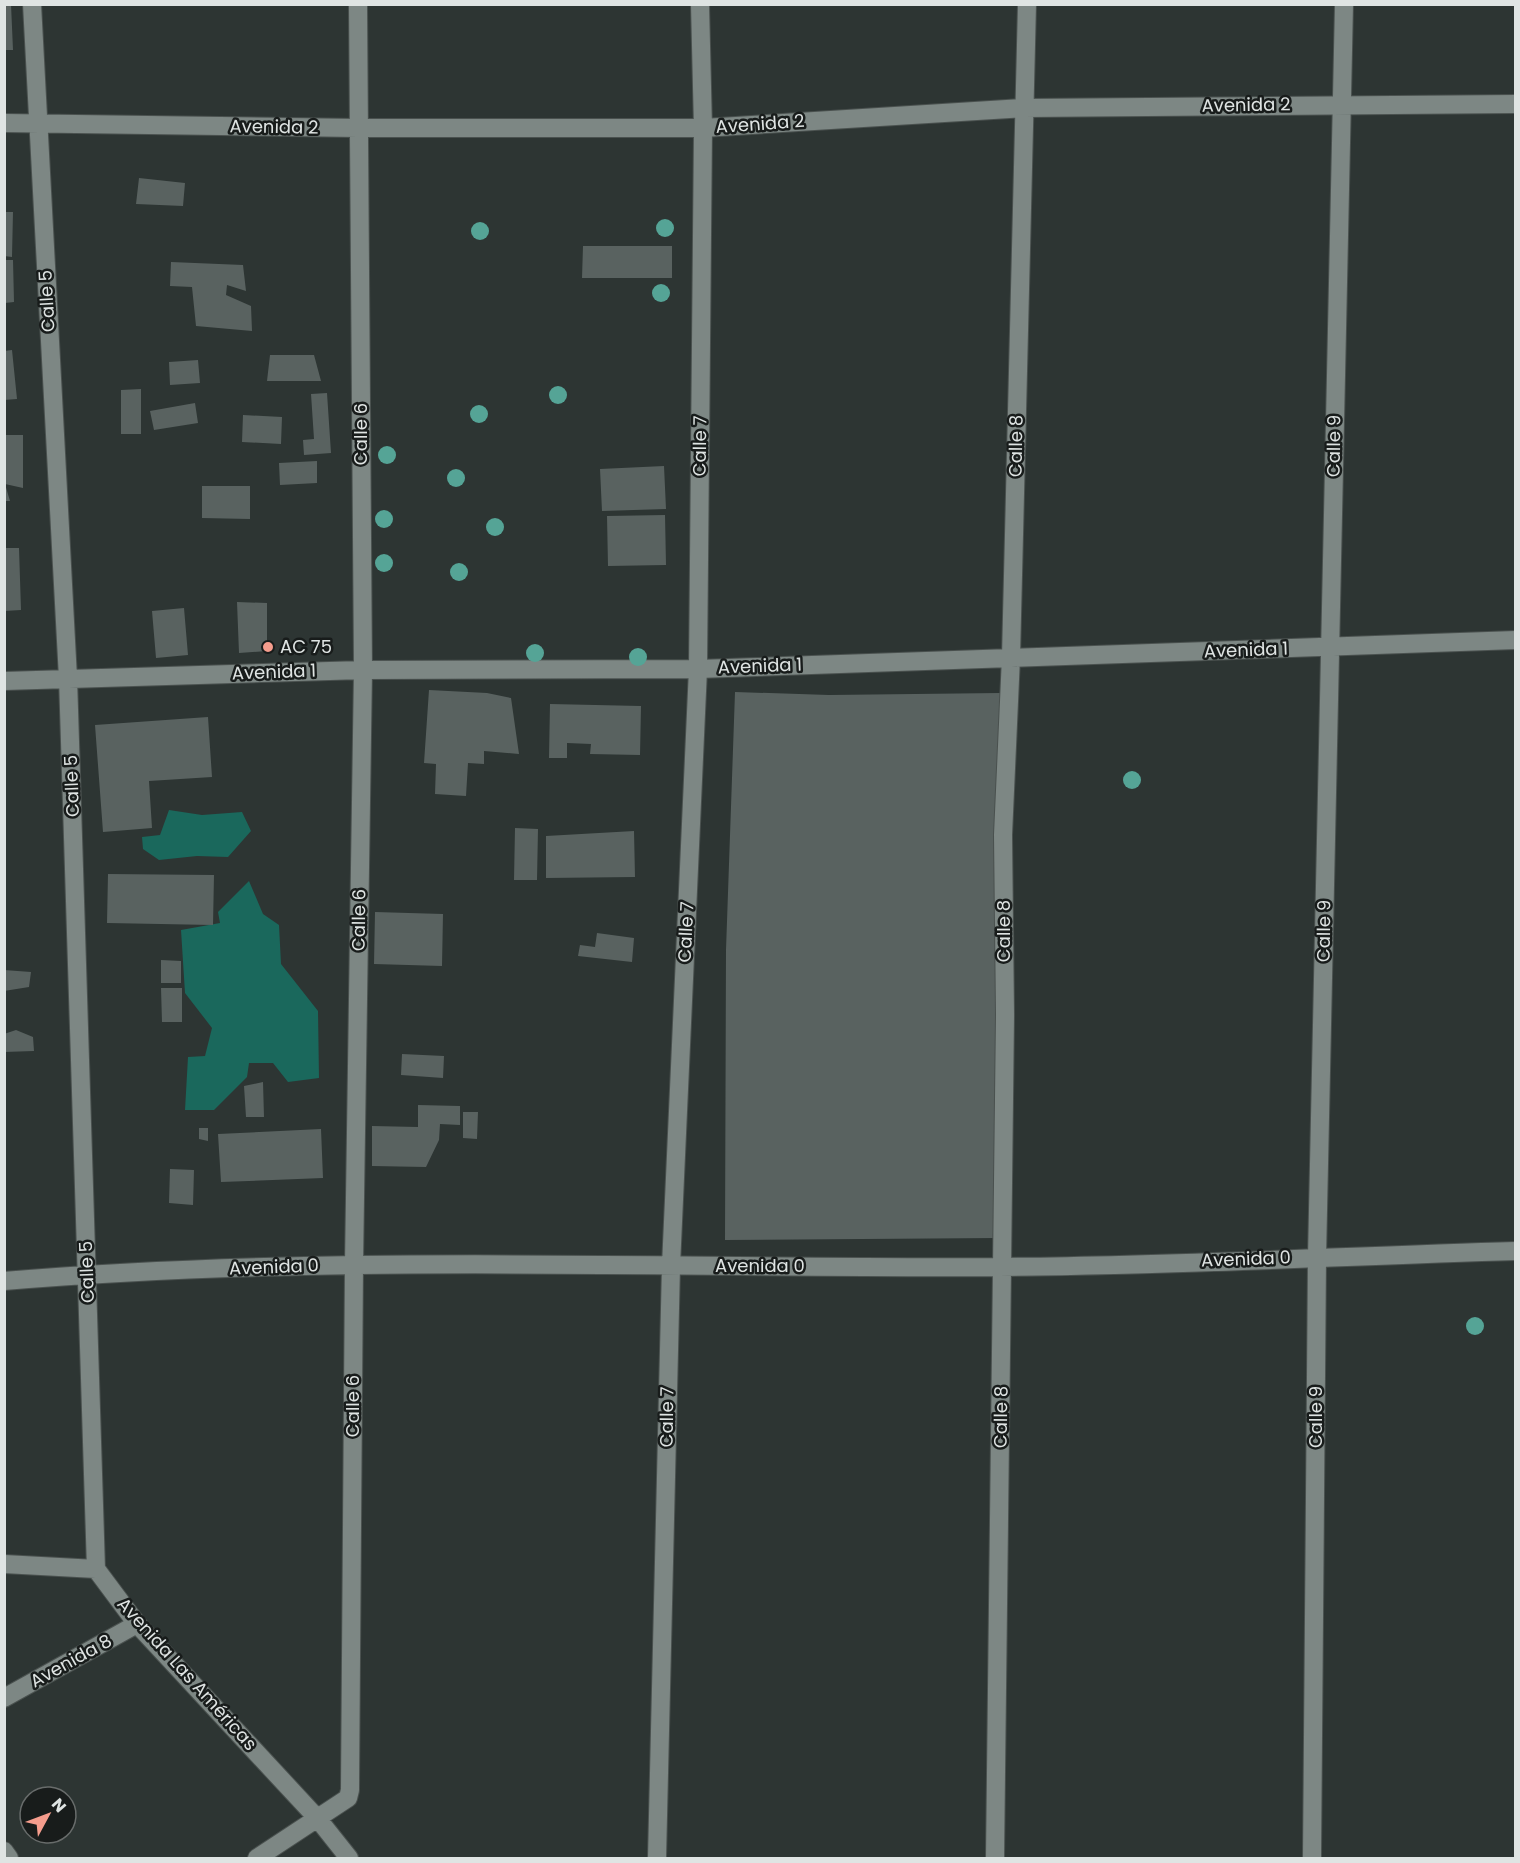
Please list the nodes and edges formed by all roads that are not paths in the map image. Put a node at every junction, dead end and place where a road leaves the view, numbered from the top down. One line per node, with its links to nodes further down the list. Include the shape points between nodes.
1 (32, 4): 10 (street, Calle 5)
2 (358, 4): 11 (street, Calle 6)
3 (700, 4): 12 (street, Calle 7)
4 (1027, 4): 8 (street, Calle 8)
5 (1344, 4): 6 (street, Calle 9)
6 (1341, 104): 7 (street, Avenida 2); 8 (street, Avenida 2); 14 (street, Calle 9)
7 (1515, 104)
8 (1024, 108): 12 (street, Avenida 2); 15 (street, Calle 8)
9 (4, 123): 10 (street, Avenida 2)
10 (37, 124): 11 (street, Avenida 2); 18 (street, Calle 5)
11 (358, 128): 12 (street, Avenida 2); 17 (street, Calle 6)
12 (703, 128): 16 (street, Calle 7)
13 (1515, 640): 14 (street, Avenida 1)
14 (1329, 647): 15 (street, Avenida 1); 21 (street, Calle 9)
15 (1011, 657): 16 (street, Avenida 1); 24 (street, Calle 8, via 1003,835)
16 (698, 669): 17 (street, Avenida 1); 23 (street, Calle 7)
17 (363, 670): 18 (street, Avenida 1); 22 (street, Calle 6)
18 (68, 678): 19 (street, Avenida 1); 25 (street, Calle 5)
19 (4, 681)
20 (1515, 1251): 21 (street, Avenida 0)
21 (1317, 1257): 24 (street, Avenida 0); 38 (street, Calle 9)
22 (354, 1264): 23 (street, Avenida 0); 25 (street, Avenida 0); 31 (street, Calle 6, via 350,1790 348,1798)
23 (671, 1266): 24 (street, Avenida 0); 36 (street, Calle 7)
24 (1002, 1267): 37 (street, Calle 8)
25 (88, 1274): 26 (street, Avenida 0); 28 (street, Calle 5)
26 (4, 1281)
27 (4, 1564): 28 (street)
28 (96, 1569): 29 (street, Avenida Las Américas)
29 (138, 1624): 30 (street, Avenida 8); 31 (street, Avenida Las Américas)
30 (4, 1698)
31 (318, 1819): 34 (street, Calle 6); 35 (street, Avenida Las Américas)
32 (4, 1851): 33 (street)
33 (9, 1858)
34 (257, 1858)
35 (349, 1858)
36 (657, 1858)
37 (995, 1858)
38 (1312, 1858)

